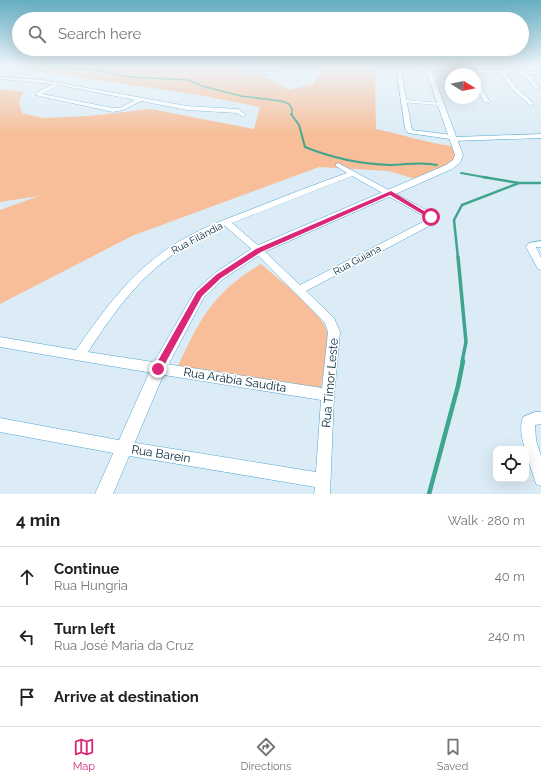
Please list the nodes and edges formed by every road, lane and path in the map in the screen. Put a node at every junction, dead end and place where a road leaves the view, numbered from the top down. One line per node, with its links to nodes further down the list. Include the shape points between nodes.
1 (47, 89): 7 (street, via 38,95 114,110)
2 (84, 89): 7 (street)
3 (401, 89): 8 (street)
4 (435, 89): 10 (street)
5 (514, 89): 11 (street)
6 (481, 91): 9 (street)
7 (139, 100): 12 (street, via 187,108 238,111)
8 (403, 101): 10 (lane); 14 (street, via 410,132)
9 (487, 102)
10 (440, 104): 14 (street)
11 (530, 104)
12 (243, 115)
13 (541, 136): 14 (street)
14 (452, 138): 17 (street, via 459,155 457,161)
15 (338, 165): 16 (street)
16 (352, 173): 17 (street); 18 (street, Rua Filândia)
17 (391, 193): 20 (street); 22 (street, Rua Guiana, via 431,219 426,224)
18 (226, 222): 20 (street, Rua Timor Leste); 24 (street, Rua Filândia, via 197,235 159,260 132,285 109,312)
19 (541, 244): 21 (street, via 532,245)
20 (258, 250): 22 (street, Rua Timor Leste); 25 (street, via 219,276 199,294)
21 (540, 265)
22 (299, 290): 26 (street, Rua Timor Leste, via 330,321 334,332)
23 (0, 342): 24 (street, Rua Arábia Saudita)
24 (79, 356): 25 (street, Rua Arábia Saudita)
25 (158, 369): 26 (street, Rua Arábia Saudita); 29 (street)
26 (328, 395): 31 (street, Rua Timor Leste)
27 (541, 418): 30 (street, via 528,422 529,440)
28 (0, 425): 29 (street, Rua Barein)
29 (124, 448): 31 (street, Rua Barein); 32 (street)
30 (539, 472)
31 (322, 487)
32 (104, 494)

